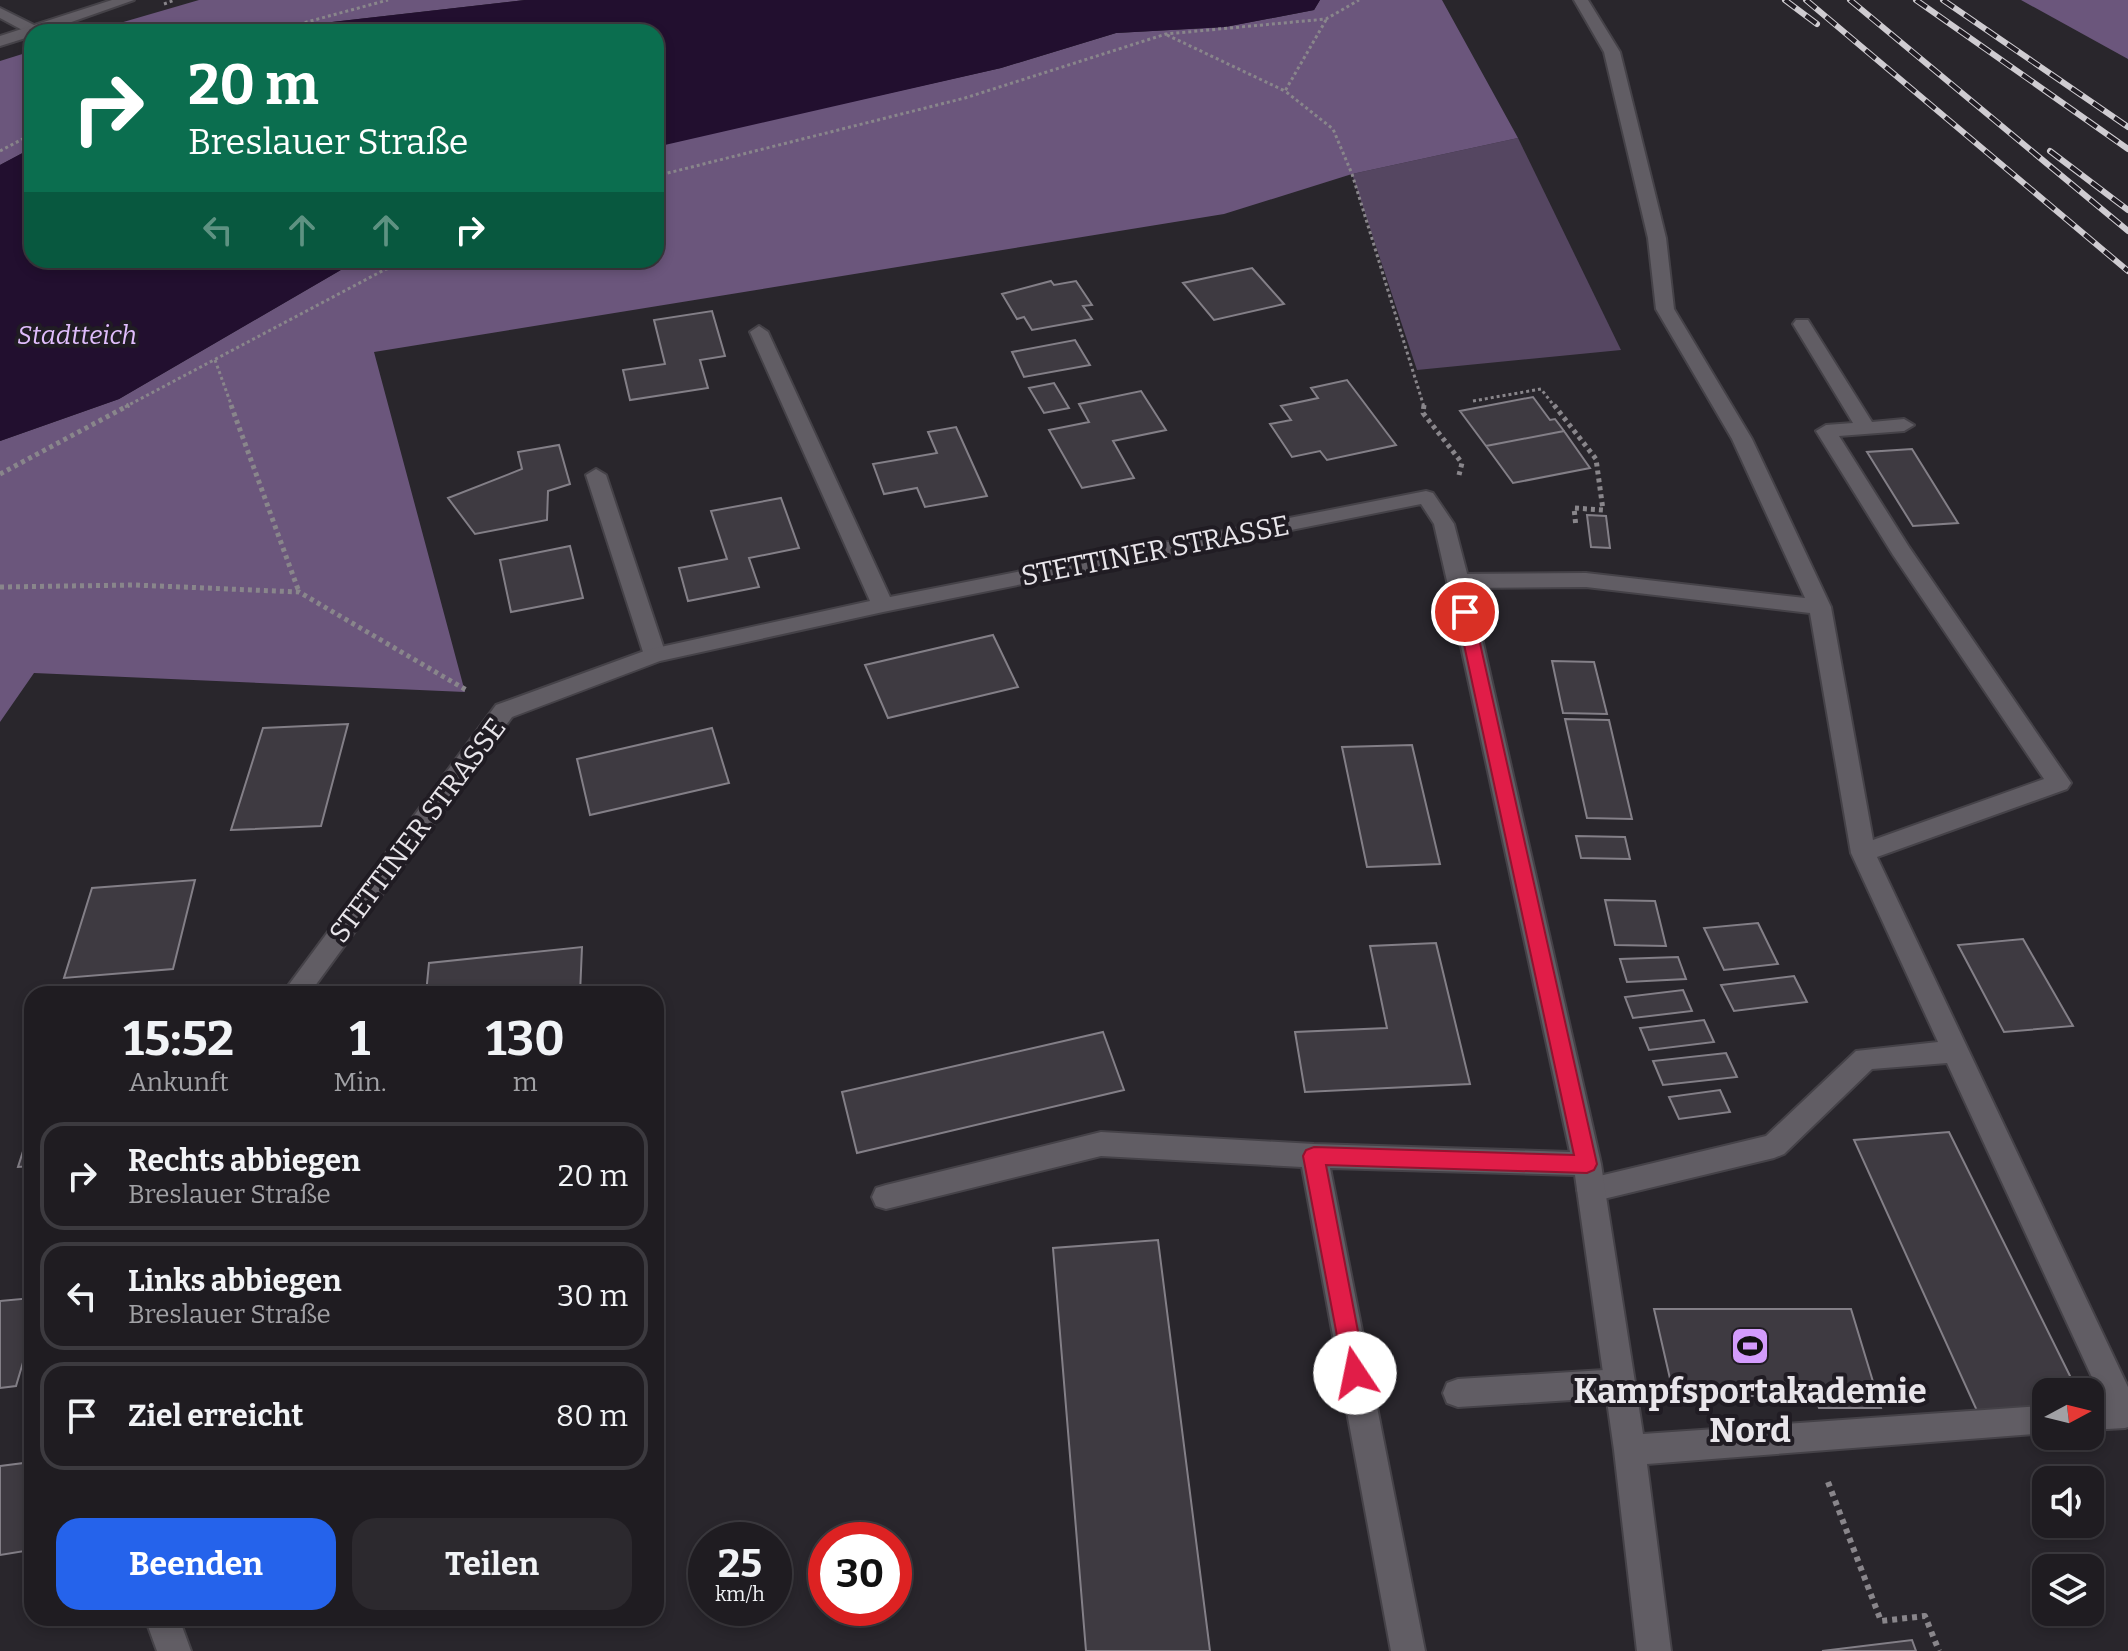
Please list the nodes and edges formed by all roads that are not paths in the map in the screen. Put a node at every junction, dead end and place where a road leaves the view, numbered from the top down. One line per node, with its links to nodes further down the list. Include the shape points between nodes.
1 (127, 0): 4 (street)
2 (1581, 0): 15 (street, via 1612,52 1657,238 1665,309 1742,439)
3 (0, 12): 5 (street)
4 (52, 24)
5 (24, 25)
6 (24, 33): 7 (street)
7 (0, 41)
8 (1802, 324): 11 (street)
9 (759, 332): 14 (street)
10 (1904, 425): 11 (street)
11 (1866, 428): 17 (street, via 1826,431 2059,783)
12 (596, 475): 16 (street)
13 (1458, 581): 14 (street, STETTINER STRASSE, via 1444,524 1426,497); 15 (street, via 1586,580); 21 (street)
14 (883, 605): 16 (street, STETTINER STRASSE)
15 (1820, 607): 17 (street)
16 (655, 655): 18 (street, STETTINER STRASSE, via 504,711)
17 (1863, 853): 19 (street)
18 (301, 986)
19 (1957, 1051): 21 (street, via 1865,1059 1774,1146); 25 (street, via 2125,1414)
20 (1314, 1156): 21 (street); 22 (street, via 1101,1144); 30 (street)
21 (1589, 1177): 23 (street)
22 (886, 1197)
23 (1620, 1383): 24 (street); 27 (street)
24 (1458, 1393)
25 (2104, 1415)
26 (2032, 1421): 27 (street)
27 (1630, 1450): 31 (street)
28 (165, 1626): 29 (street)
29 (174, 1651)
30 (1408, 1651)
31 (1654, 1651)

